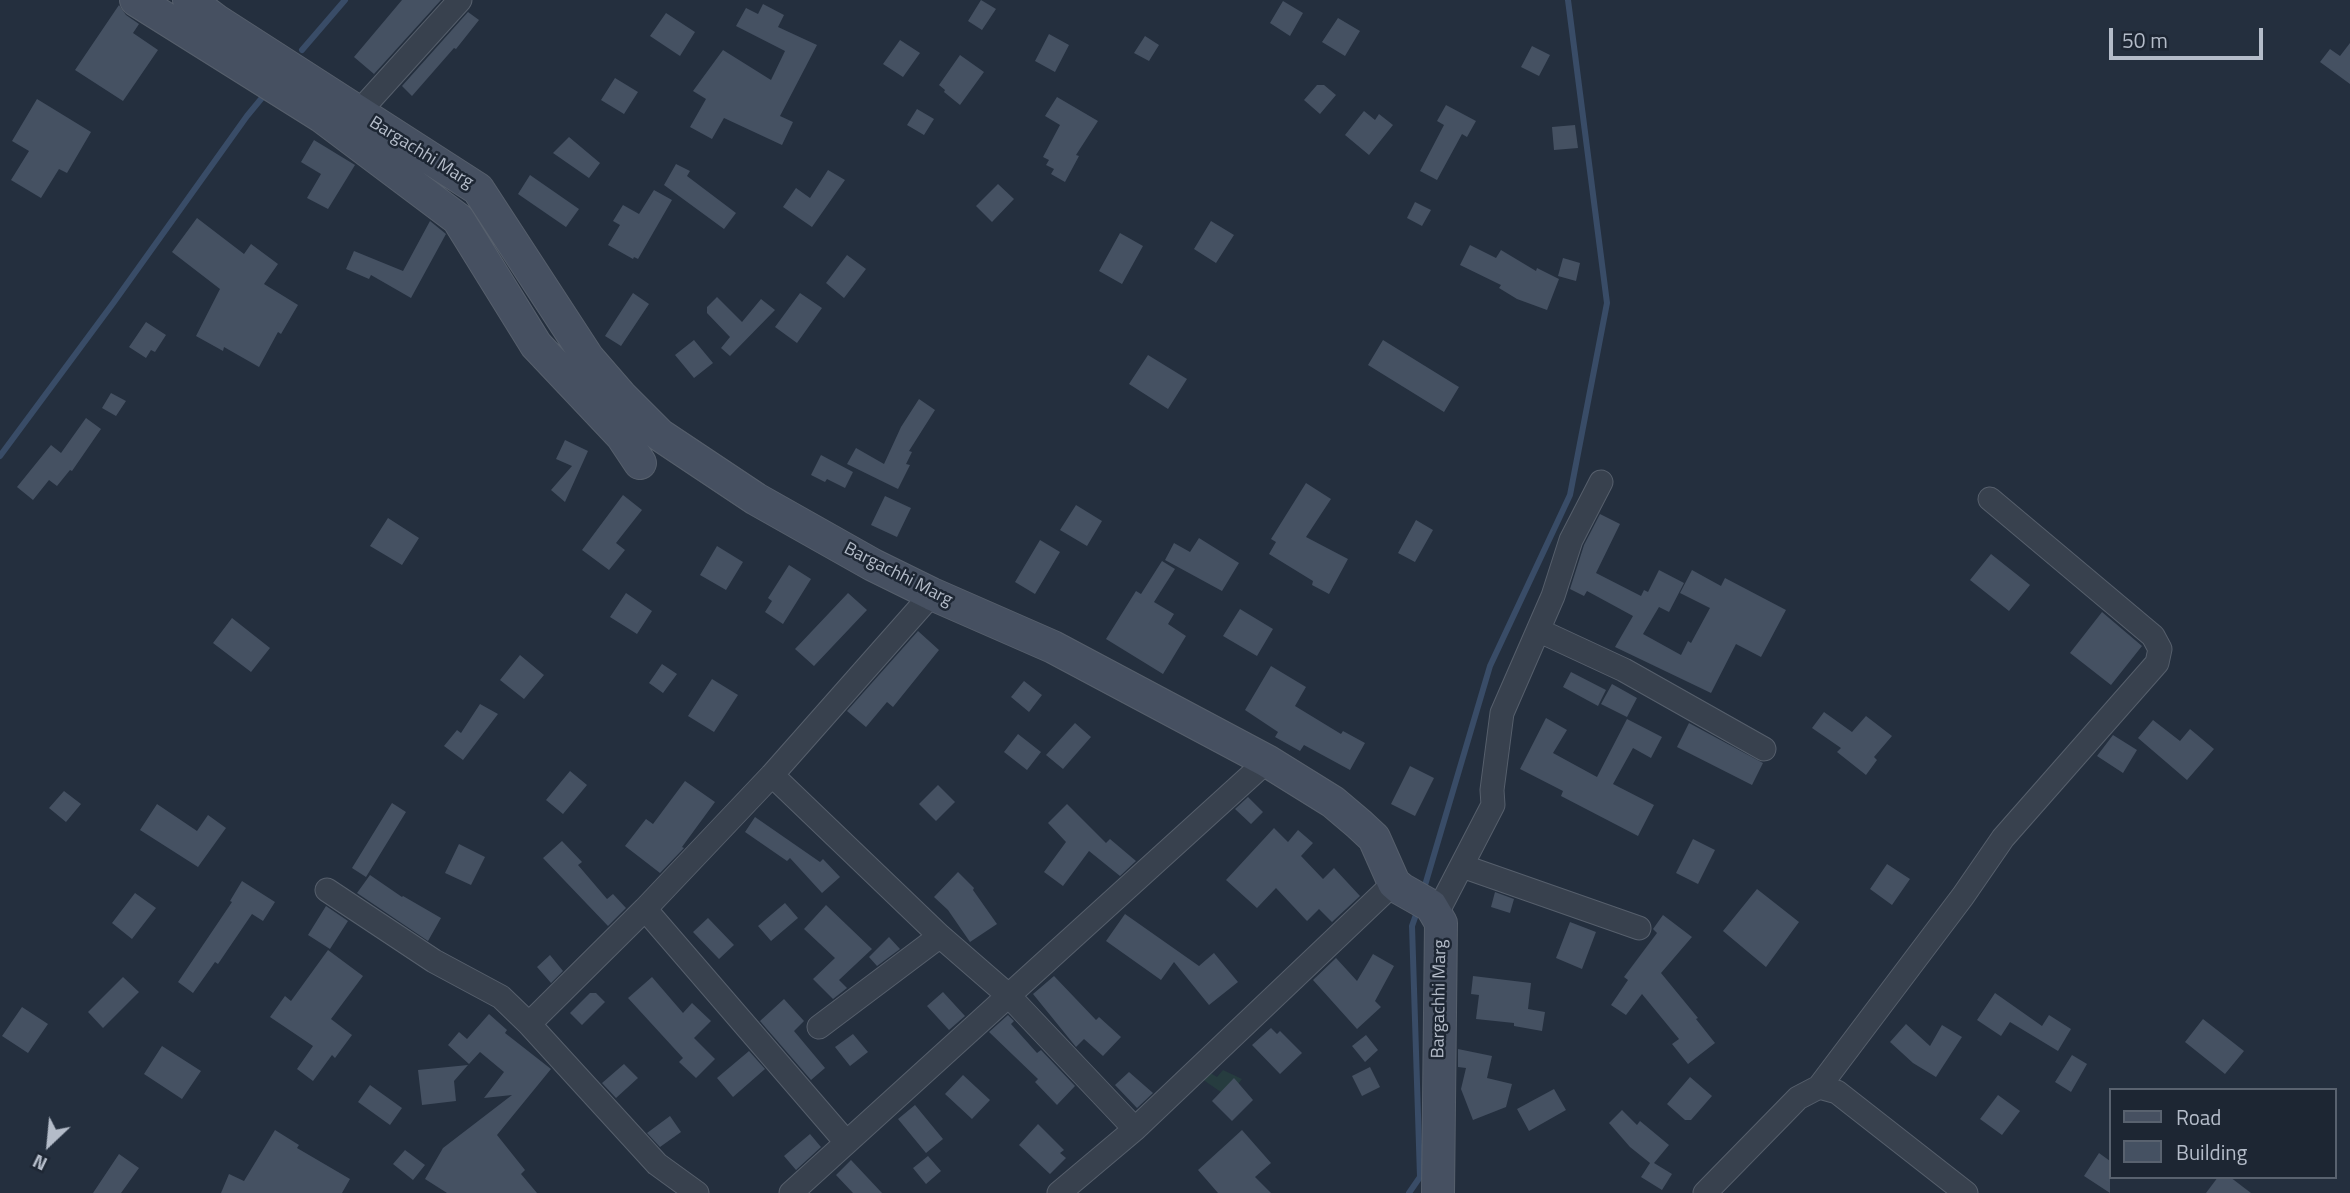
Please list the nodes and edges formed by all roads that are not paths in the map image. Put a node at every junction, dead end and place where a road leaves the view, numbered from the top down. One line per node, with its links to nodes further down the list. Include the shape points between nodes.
1 (136, 0): 5 (street, via 321,116 457,219 536,345 622,436)
2 (189, 0): 4 (street, Bargachhi Marg)
3 (460, 0): 4 (street)
4 (358, 113): 8 (street, Bargachhi Marg, via 478,189 588,358 660,435 756,499)
5 (640, 463)
6 (1601, 482): 9 (street, via 1571,540)
7 (1990, 499): 23 (street, via 2152,636 2160,649 2157,663 2003,838)
8 (932, 594): 11 (street, Bargachhi Marg, via 1053,647); 12 (street)
9 (1540, 631): 10 (street, via 1624,670); 13 (street, via 1502,713 1493,804)
10 (1764, 749)
11 (1267, 761): 14 (street, Bargachhi Marg, via 1333,802 1374,838); 20 (street)
12 (772, 775): 16 (street); 19 (street)
13 (1462, 866): 17 (street); 18 (street)
14 (1398, 886): 17 (street); 24 (street)
15 (327, 890): 21 (street, via 434,961 501,997)
16 (645, 909): 21 (street); 25 (street)
17 (1434, 909): 29 (street, Bargachhi Marg, via 1441,923)
18 (1639, 928)
19 (940, 936): 20 (street); 22 (street)
20 (1009, 996): 24 (street); 25 (street)
21 (529, 1024): 26 (street, via 657,1164)
22 (819, 1027)
23 (1819, 1087): 30 (street, via 1798,1098); 31 (street, via 1837,1093)
24 (1135, 1129): 28 (street)
25 (846, 1142): 27 (street)
26 (697, 1193)
27 (791, 1193)
28 (1059, 1193)
29 (1438, 1193)
30 (1705, 1193)
31 (1966, 1193)

